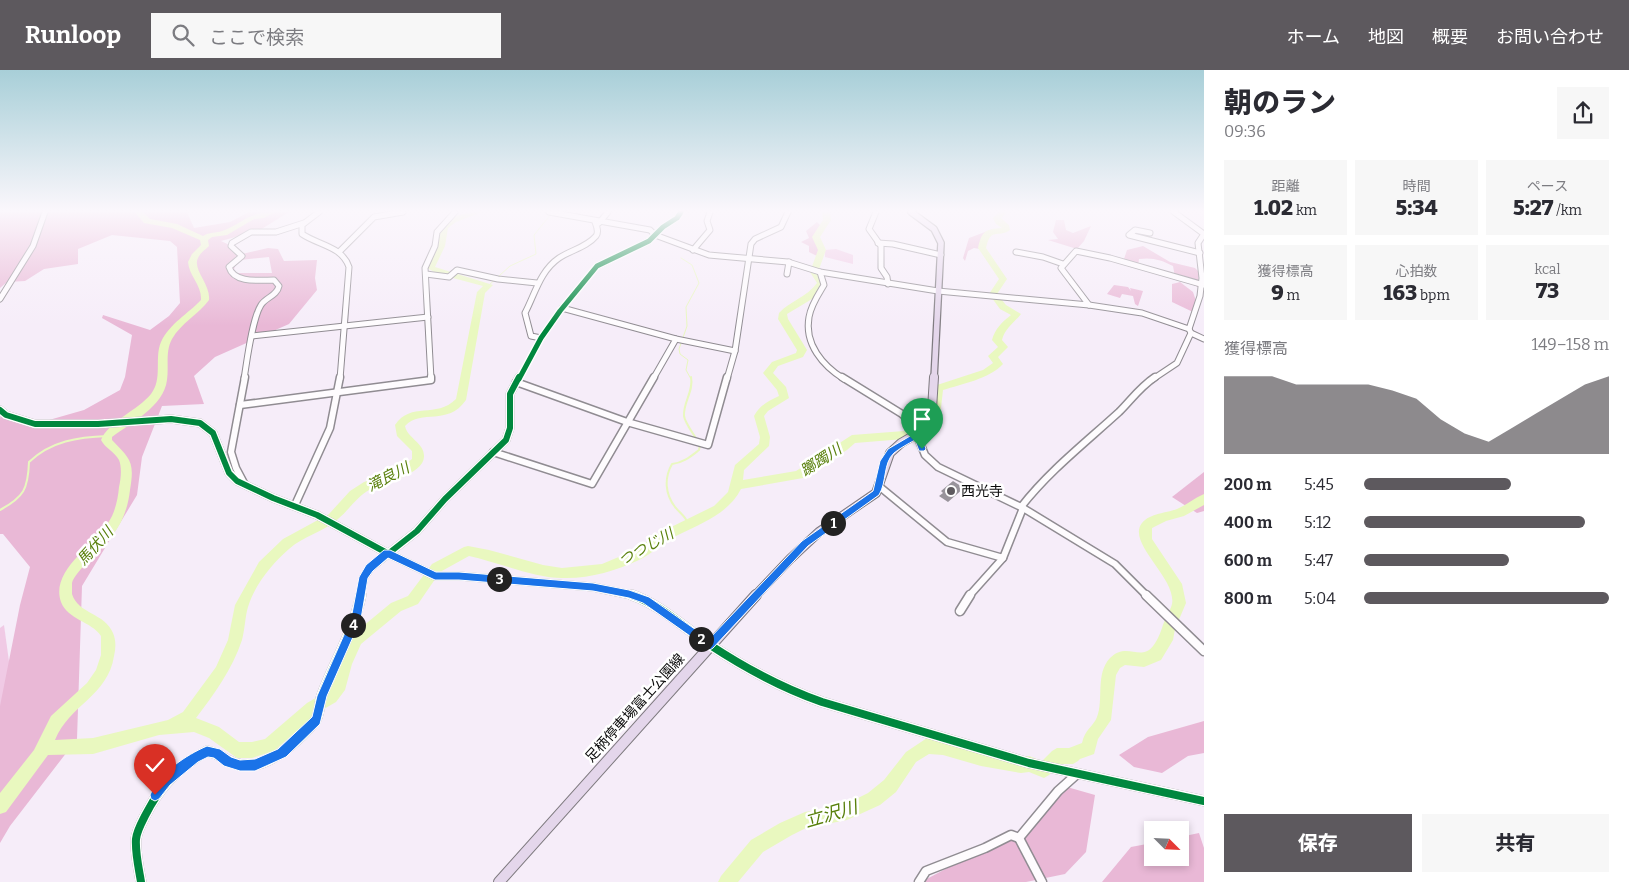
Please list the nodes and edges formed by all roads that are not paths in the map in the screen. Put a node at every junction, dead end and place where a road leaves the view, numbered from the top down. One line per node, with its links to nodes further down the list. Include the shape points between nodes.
1 (33, 250): 31 (street)
2 (235, 250): 37 (street, via 242,256 229,267 230,271 241,279 274,280 279,286 278,291 261,305)
3 (334, 250): 15 (street)
4 (341, 250): 15 (street)
5 (434, 250): 25 (street, via 426,262)
6 (574, 250): 27 (street, via 558,259)
7 (631, 250): 33 (street, via 598,266)
8 (693, 250): 20 (street, via 709,255)
9 (750, 250): 20 (street)
10 (881, 250): 28 (street, via 881,268)
11 (919, 250): 18 (street)
12 (941, 250): 18 (main road)
13 (1188, 250): 17 (street)
14 (1199, 250): 17 (street)
15 (339, 252): 35 (street, via 348,260 349,267)
16 (1016, 252): 23 (street)
17 (1200, 253): 29 (street)
18 (941, 255): 30 (main road)
19 (804, 257): 22 (street)
20 (749, 258): 21 (street); 41 (street)
21 (788, 262): 22 (street); 26 (street)
22 (796, 264): 24 (street)
23 (1063, 264): 29 (street, via 1076,251 1081,251); 32 (street, via 1062,270)
24 (816, 271): 28 (street); 49 (street, via 824,285 810,310 809,338 819,357 830,370 902,414 912,423)
25 (426, 274): 27 (street, via 449,277 457,270); 34 (street)
26 (787, 274)
27 (537, 283): 38 (street, via 526,313 531,336)
28 (888, 284): 30 (street)
29 (1204, 285): 36 (street)
30 (938, 291): 32 (street); 49 (main road, via 932,409 928,422)
31 (0, 298)
32 (1089, 305): 36 (street, via 1142,313)
33 (562, 308): 38 (street); 39 (street)
34 (428, 317): 35 (street); 43 (street, via 431,380)
35 (344, 327): 37 (street); 43 (street)
36 (1190, 331): 40 (street); 54 (street, via 1177,363 1143,385 1121,410 1037,486)
37 (252, 336): 44 (street)
38 (541, 338): 42 (street)
39 (676, 339): 41 (street); 48 (street)
40 (1204, 339)
41 (735, 351): 48 (street, via 708,445)
42 (516, 382): 48 (street); 50 (street, via 510,394 510,428 506,440)
43 (338, 392): 44 (street); 53 (street, via 326,440)
44 (240, 405): 51 (street, via 231,452)
45 (0, 410): 46 (street)
46 (6, 415): 47 (street); 51 (street, via 35,424 184,420 200,423 213,433 230,473)
47 (0, 419)
48 (627, 422): 50 (street, via 592,484)
49 (917, 434): 52 (main road, via 890,451 884,461); 54 (street, via 925,455 938,467)
50 (493, 452): 55 (street, via 416,531)
51 (245, 484): 53 (street)
52 (880, 487): 56 (street, via 947,542); 58 (main road, 足柄停車場富士公園線, via 805,543)
53 (295, 505): 55 (street)
54 (1022, 508): 56 (street); 59 (street, via 1116,564)
55 (387, 553): 58 (street, via 435,576 593,587 629,594 646,600); 63 (street, via 364,577 356,619 322,696 316,720 271,760 240,765 207,751 166,781 155,795 136,840)
56 (1002, 558): 57 (street)
57 (960, 611)
58 (710, 645): 60 (street, via 790,691 1029,763); 64 (main road, 足柄停車場富士公園線)
59 (1204, 652)
60 (1077, 774): 61 (street); 62 (street, via 1058,791)
61 (1204, 801)
62 (1019, 838): 65 (street, via 1010,835 926,871); 66 (street)
63 (141, 882)
64 (499, 882)
65 (919, 882)
66 (1042, 882)

